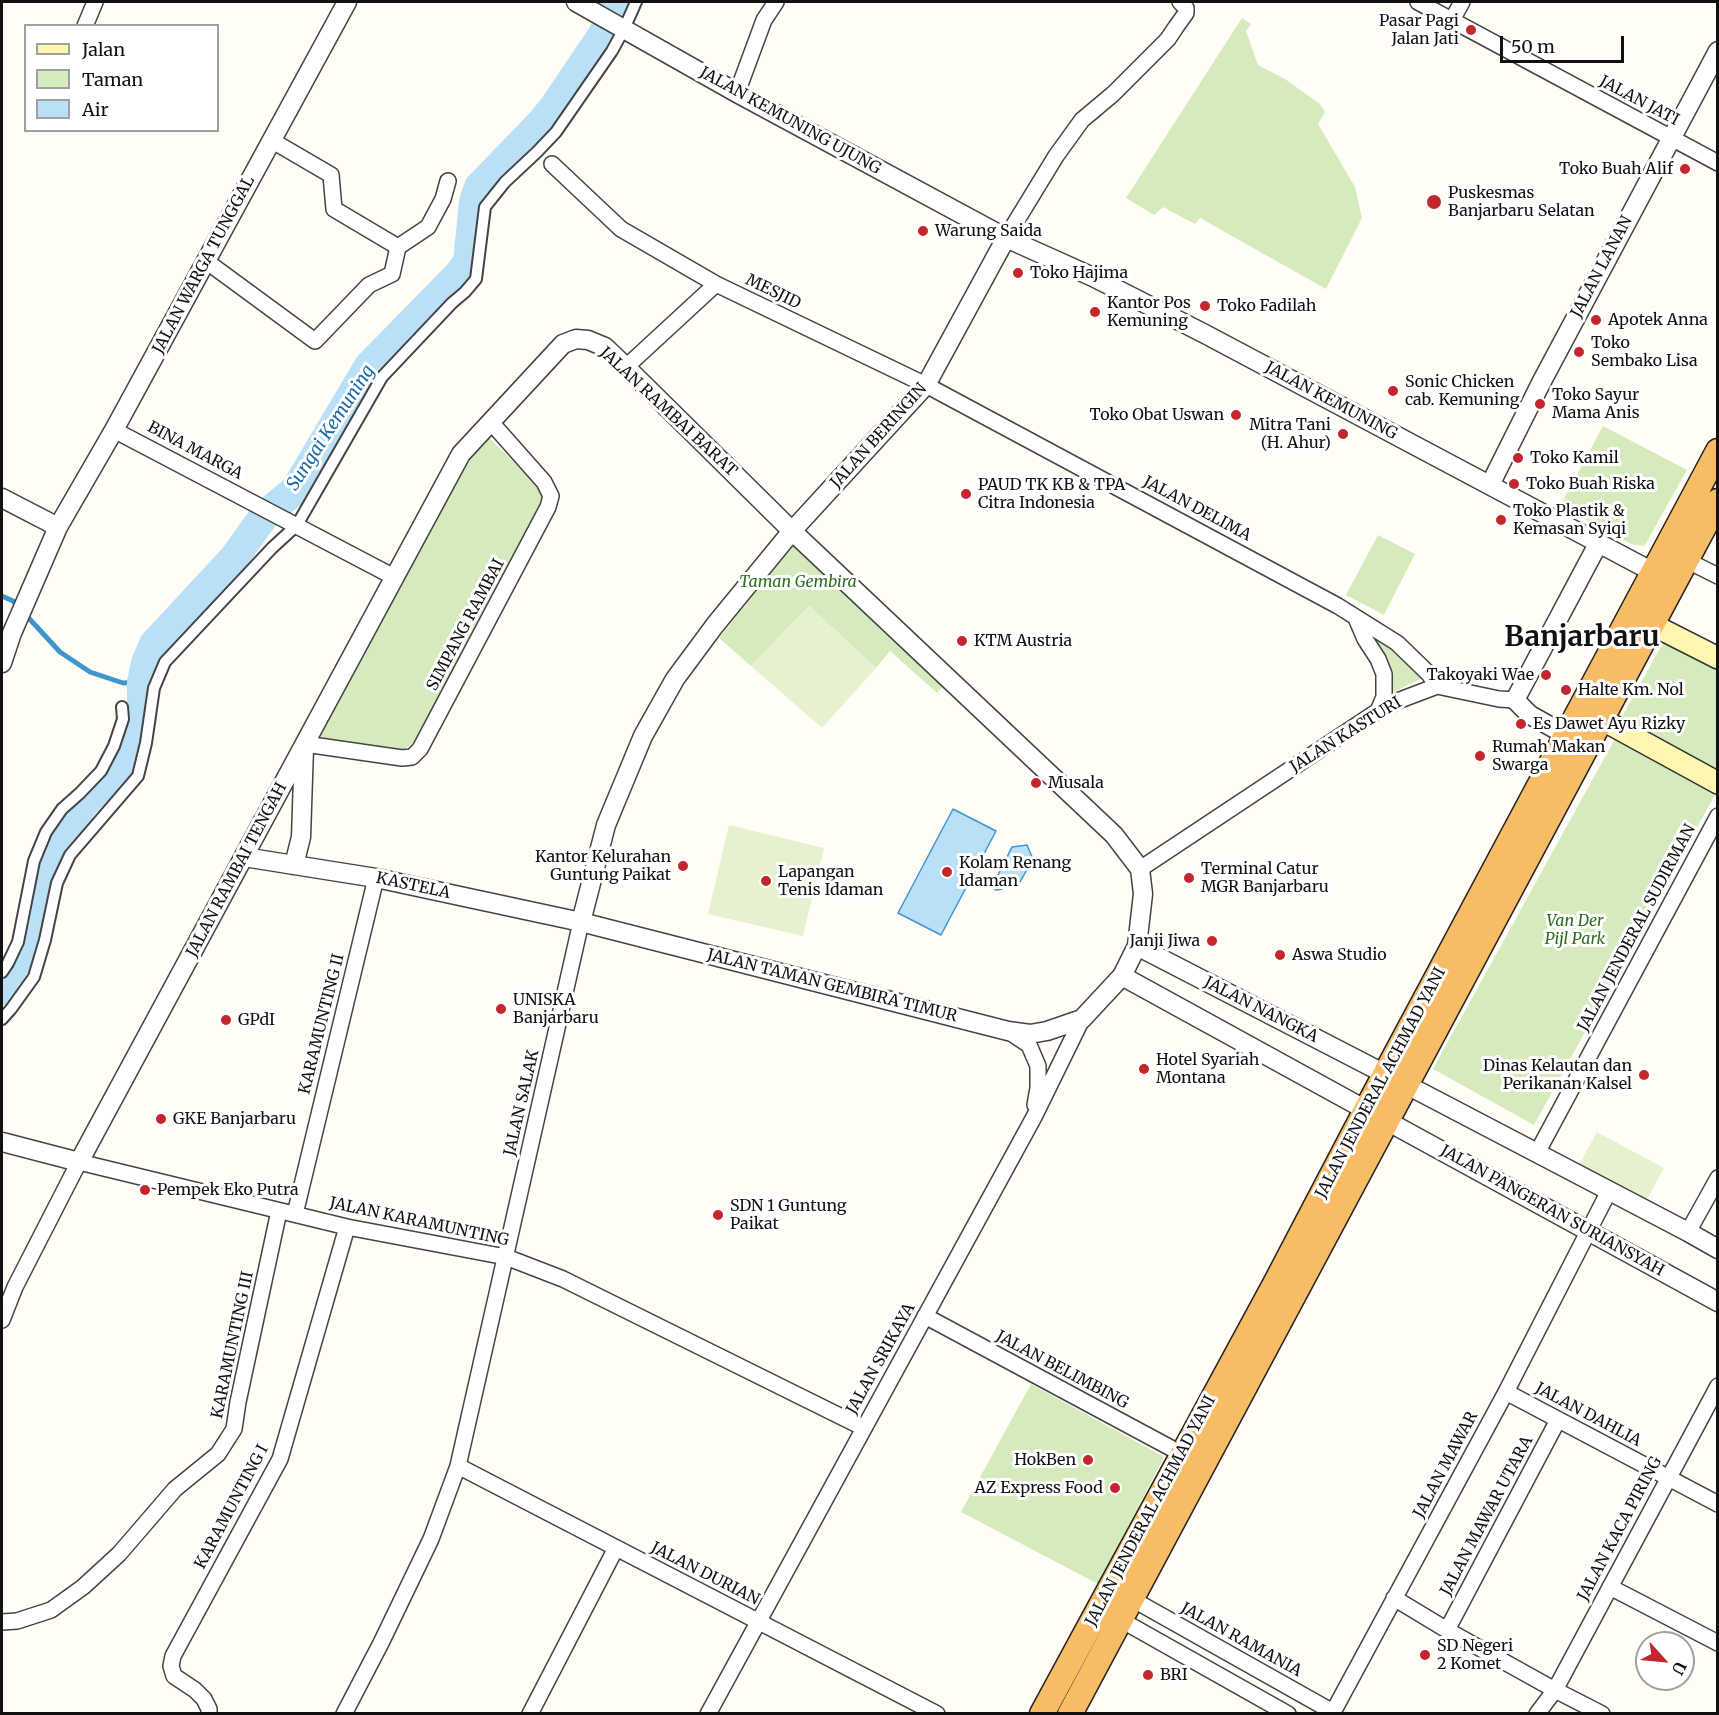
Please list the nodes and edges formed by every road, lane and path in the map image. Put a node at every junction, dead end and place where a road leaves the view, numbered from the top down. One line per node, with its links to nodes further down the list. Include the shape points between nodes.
1 (94, 2): 10 (street)
2 (348, 2): 15 (street, JALAN WARGA TUNGGAL)
3 (636, 2): 11 (street)
4 (776, 2): 13 (street, via 764,20)
5 (1180, 2): 19 (street, via 1186,13 1172,33 1082,120)
6 (1418, 2): 9 (street, JALAN JATI)
7 (1462, 2): 9 (street)
8 (582, 5): 11 (street, JALAN KEMUNING UJUNG)
9 (1452, 20): 14 (street, JALAN JATI)
10 (86, 24)
11 (624, 29): 13 (street, JALAN KEMUNING UJUNG); 31 (street, via 556,132 484,207 476,279 382,377)
12 (1718, 51): 14 (street, JALAN LANAN)
13 (736, 93): 19 (street, JALAN KEMUNING UJUNG)
14 (1671, 139): 16 (street, JALAN JATI); 28 (street, JALAN LANAN, via 1552,360)
15 (272, 140): 20 (street, via 331,175 334,209); 21 (street, JALAN WARGA TUNGGAL)
16 (1718, 163)
17 (552, 164): 22 (street, MESJID, via 621,229)
18 (448, 181): 20 (street, via 428,227)
19 (1006, 238): 24 (street, JALAN BERINGIN); 28 (street, JALAN KEMUNING, via 1123,292)
20 (398, 247): 21 (street, via 392,274 369,285 315,341)
21 (206, 261): 26 (street, JALAN WARGA TUNGGAL)
22 (716, 284): 23 (street); 24 (street, MESJID)
23 (626, 367): 25 (street, JALAN RAMBAI BARAT, via 604,347 588,340 563,344); 33 (street, JALAN RAMBAI BARAT)
24 (926, 385): 33 (street, JALAN BERINGIN); 39 (street, JALAN DELIMA)
25 (490, 421): 38 (street, JALAN RAMBAI BARAT, via 460,454); 49 (street, SIMPANG RAMBAI, via 544,482 551,496 420,749 412,757 402,758)
26 (114, 430): 31 (street, BINA MARGA); 32 (street, JALAN WARGA TUNGGAL)
27 (1718, 451): 36 (highway, JALAN JENDERAL ACHMAD YANI)
28 (1490, 485): 34 (street, JALAN KEMUNING)
29 (2, 498): 32 (street)
30 (1718, 501): 35 (highway, JALAN JENDERAL ACHMAD YANI)
31 (295, 525): 38 (street); 60 (street, via 165,662 154,688 138,776 70,855 57,883 34,976)
32 (58, 527): 42 (street, JALAN WARGA TUNGGAL)
33 (792, 531): 54 (street, JALAN RAMBAI BARAT, via 1114,835); 56 (street, JALAN BERINGIN, via 675,679 643,736 606,825)
34 (1598, 544): 36 (street, JALAN KEMUNING); 44 (street)
35 (1686, 560): 37 (street); 40 (highway, JALAN JENDERAL ACHMAD YANI)
36 (1653, 572): 48 (highway, JALAN JENDERAL ACHMAD YANI)
37 (1718, 576)
38 (394, 577): 49 (street, JALAN RAMBAI TENGAH)
39 (1356, 618): 43 (street, JALAN DELIMA, via 1397,643); 46 (street, via 1384,674 1384,696)
40 (1651, 624): 41 (main road); 47 (highway, JALAN JENDERAL ACHMAD YANI)
41 (1718, 658)
42 (2, 663)
43 (1437, 686): 44 (street); 46 (street, JALAN KASTURI)
44 (1515, 700): 48 (street, via 1530,715)
45 (122, 706): 58 (street, via 123,719 101,771 62,809 46,832 34,861 18,942)
46 (1378, 711): 54 (street, JALAN KASTURI)
47 (1601, 719): 50 (main road); 64 (highway, JALAN JENDERAL ACHMAD YANI)
48 (1566, 735): 63 (highway, JALAN JENDERAL ACHMAD YANI)
49 (304, 744): 52 (street, JALAN RAMBAI TENGAH); 53 (street, via 301,837)
50 (1718, 783)
51 (1718, 816): 69 (street, JALAN JENDERAL SUDIRMAN)
52 (244, 857): 53 (street, KASTELA); 70 (street, JALAN RAMBAI TENGAH)
53 (294, 865): 55 (street, KASTELA)
54 (1140, 869): 57 (street, via 1143,894)
55 (376, 878): 56 (street, KASTELA); 74 (street, KARAMUNTING II)
56 (581, 922): 62 (street, JALAN TAMAN GEMBIRA TIMUR); 79 (street, JALAN SALAK)
57 (1137, 946): 59 (street); 63 (street, JALAN NANGKA)
58 (2, 972)
59 (1122, 976): 61 (street); 65 (street)
60 (2, 1018)
61 (1082, 1019): 62 (street, JALAN TAMAN GEMBIRA TIMUR, via 1030,1034); 66 (street, JALAN SRIKAYA)
62 (1008, 1031): 66 (street, via 1029,1045 1038,1066)
63 (1385, 1074): 65 (highway, JALAN JENDERAL ACHMAD YANI)
64 (1407, 1085): 67 (highway, JALAN JENDERAL ACHMAD YANI); 69 (street)
65 (1366, 1110): 87 (highway, JALAN JENDERAL ACHMAD YANI)
66 (1034, 1117): 81 (street, JALAN SRIKAYA)
67 (1387, 1121): 76 (street, JALAN PANGERAN SURIANSYAH); 94 (highway, JALAN JENDERAL ACHMAD YANI)
68 (2, 1142): 70 (street)
69 (1537, 1153): 72 (street)
70 (79, 1162): 73 (street, JALAN KARAMUNTING); 82 (street)
71 (1718, 1178): 77 (street)
72 (1609, 1191): 76 (street, JALAN MAWAR); 77 (street)
73 (279, 1211): 74 (street, JALAN KARAMUNTING); 95 (street, KARAMUNTING III, via 234,1429 218,1454 174,1489 119,1554 83,1587 51,1610)
74 (295, 1214): 75 (street, JALAN KARAMUNTING)
75 (347, 1227): 79 (street, JALAN KARAMUNTING); 100 (street, KARAMUNTING I, via 280,1458 173,1656 174,1676 204,1699)
76 (1588, 1231): 80 (street, JALAN PANGERAN SURIANSYAH); 84 (street, JALAN MAWAR)
77 (1688, 1232): 78 (street)
78 (1718, 1249)
79 (506, 1257): 86 (street, JALAN KARAMUNTING, via 563,1279); 88 (street, JALAN SALAK)
80 (1718, 1302)
81 (925, 1316): 86 (street, JALAN SRIKAYA); 87 (street, JALAN BELIMBING)
82 (2, 1320)
83 (1718, 1386): 89 (street, JALAN KACA PIRING)
84 (1506, 1392): 85 (street, JALAN DAHLIA); 93 (street, JALAN MAWAR)
85 (1558, 1420): 89 (street, JALAN DAHLIA); 97 (street, JALAN MAWAR UTARA)
86 (864, 1428): 96 (street, JALAN SRIKAYA)
87 (1182, 1454): 105 (highway, JALAN JENDERAL ACHMAD YANI)
88 (458, 1466): 91 (street, JALAN DURIAN); 101 (street, JALAN SALAK, via 431,1539)
89 (1668, 1478): 90 (street, JALAN DAHLIA); 92 (street, JALAN KACA PIRING)
90 (1718, 1504)
91 (616, 1548): 96 (street, JALAN DURIAN); 102 (street)
92 (1610, 1587): 98 (street); 99 (street, JALAN KACA PIRING)
93 (1394, 1598): 97 (street); 108 (street, JALAN MAWAR)
94 (1126, 1609): 106 (highway, JALAN JENDERAL ACHMAD YANI); 107 (street); 108 (street, JALAN RAMANIA)
95 (2, 1622)
96 (758, 1622): 103 (street, JALAN SRIKAYA); 104 (street, JALAN DURIAN)
97 (1447, 1630): 99 (street)
98 (1718, 1642)
99 (1555, 1690): 109 (street, JALAN KACA PIRING); 110 (street)
100 (209, 1713)
101 (344, 1713)
102 (530, 1713)
103 (708, 1713)
104 (937, 1713)
105 (1042, 1713)
106 (1070, 1713)
107 (1288, 1713)
108 (1332, 1713)
109 (1537, 1713)
110 (1602, 1713)

